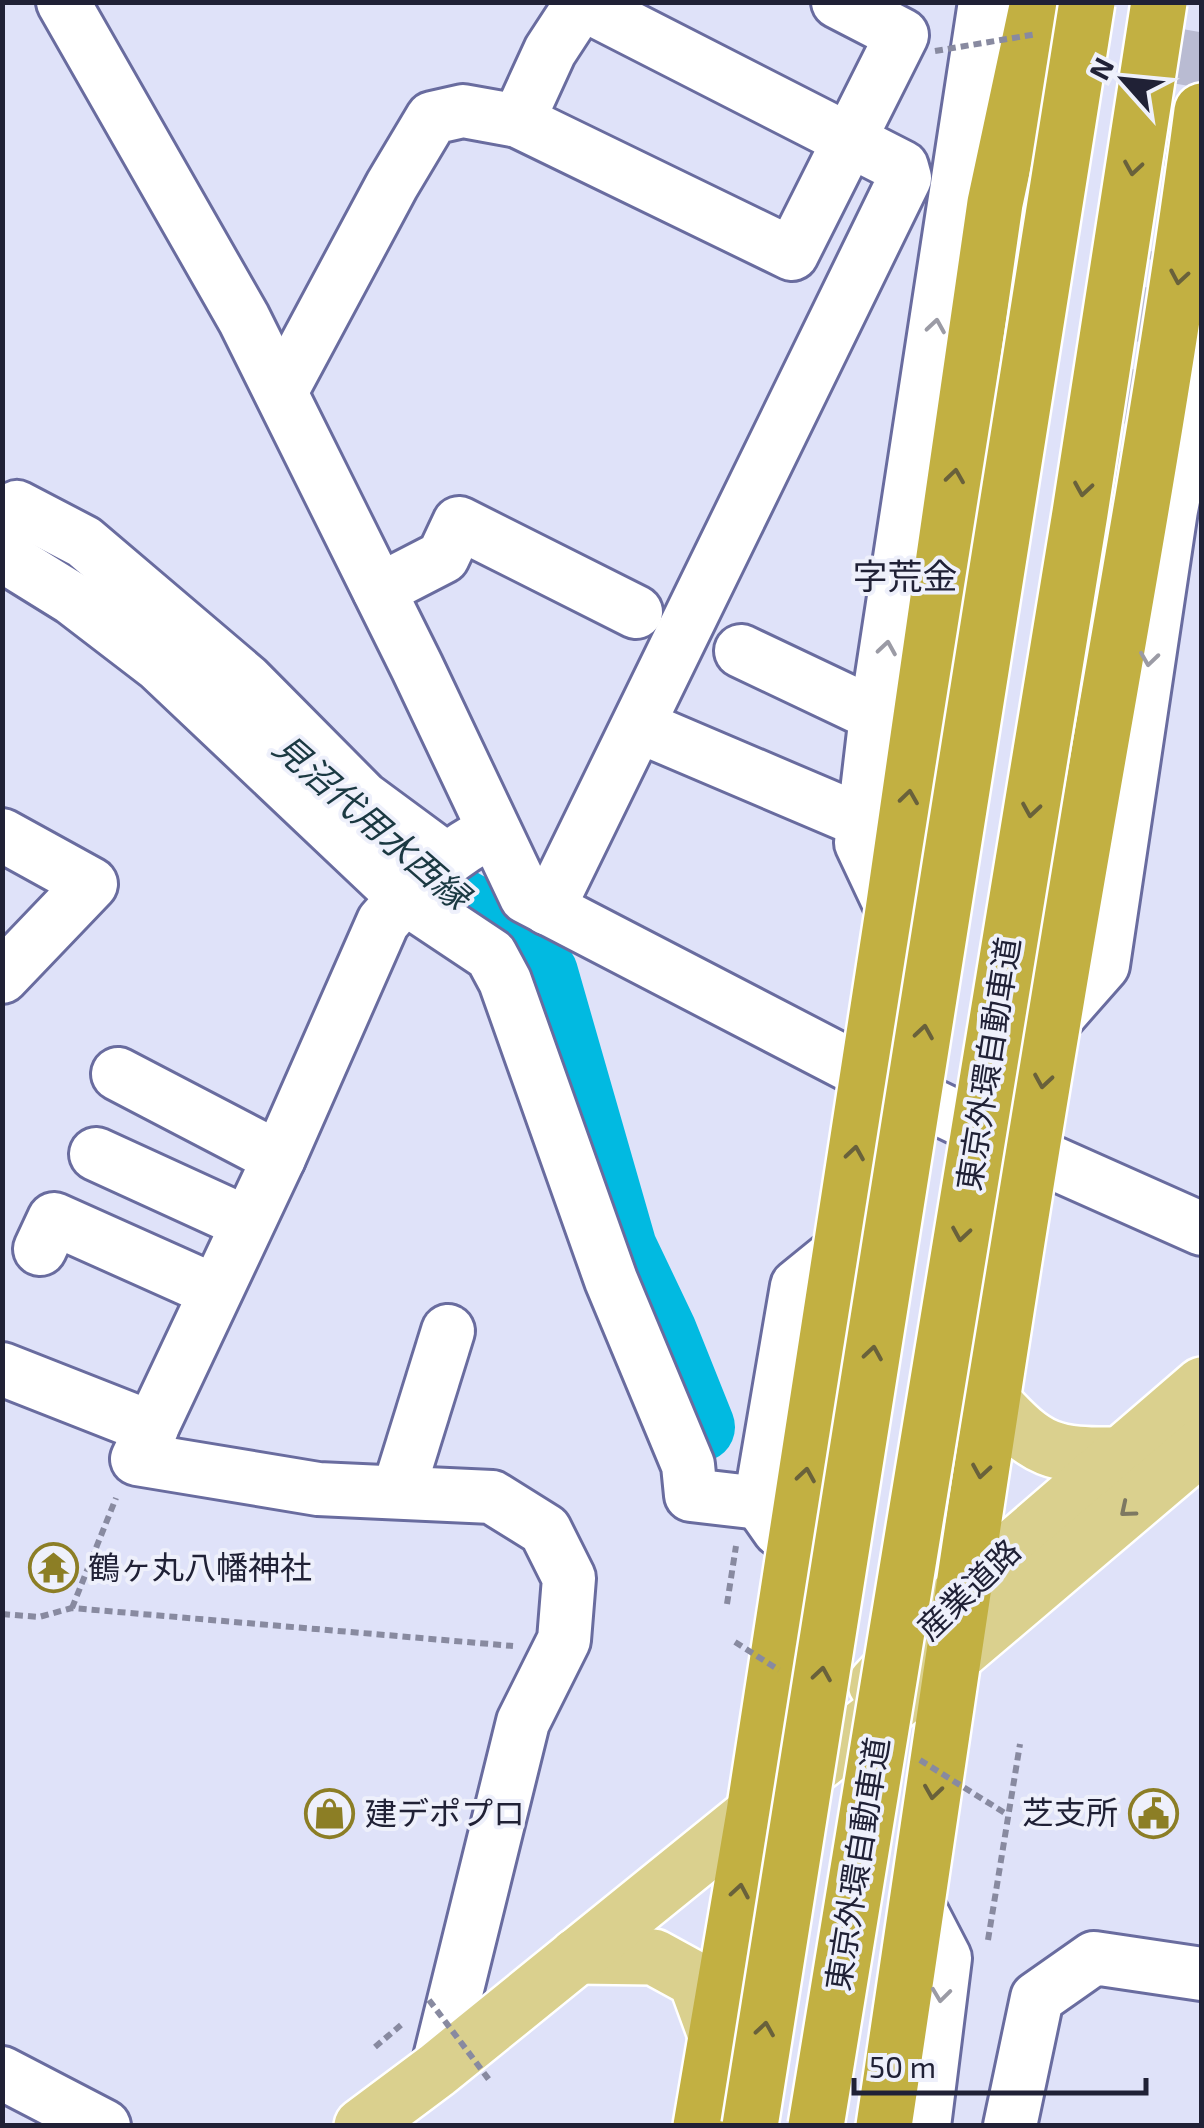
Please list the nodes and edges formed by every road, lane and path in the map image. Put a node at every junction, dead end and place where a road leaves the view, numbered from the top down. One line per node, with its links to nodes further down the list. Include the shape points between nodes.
1 (63, 2): 12 (street)
2 (838, 2): 10 (street, via 902,34)
3 (985, 2): 19 (street, one-way to 3)
4 (1038, 2): 26 (highway, one-way to 4, via 995,203)
5 (1087, 2): 68 (highway, 東京外環自動車道, one-way to 5, bridge)
6 (1159, 2): 69 (highway, 東京外環自動車道, one-way to 69, bridge)
7 (582, 3): 9 (street, via 550,51); 10 (street)
8 (1202, 111): 28 (highway, one-way to 28)
9 (518, 121): 10 (street, via 792,254); 12 (street, via 463,111 432,118)
10 (848, 140): 25 (street, via 902,167 906,178)
11 (1200, 370): 13 (street)
12 (281, 392): 16 (street)
13 (1186, 514): 28 (street, one-way to 28, via 1103,964)
14 (2, 515): 24 (street, via 16,507 84,542 246,680 363,798)
15 (2, 555): 24 (street, via 74,600)
16 (379, 590): 17 (street, via 444,557 459,523); 22 (street)
17 (636, 612)
18 (742, 651): 19 (street)
19 (876, 716): 21 (street)
20 (650, 731): 21 (street)
21 (864, 822): 26 (street, via 861,843)
22 (492, 831): 24 (street); 25 (street, via 526,897)
23 (2, 835): 27 (street, via 91,884)
24 (426, 878): 33 (street, via 383,922); 47 (street, via 505,981 611,1280 688,1465 690,1494)
25 (548, 908): 30 (street)
26 (892, 912): 30 (highway)
27 (2, 977)
28 (1052, 1022): 32 (highway, one-way to 32)
29 (118, 1074): 33 (street)
30 (866, 1074): 32 (street); 37 (highway, one-way to 30)
31 (96, 1154): 34 (street)
32 (1031, 1154): 35 (street); 42 (highway)
33 (279, 1158): 34 (street)
34 (247, 1224): 38 (street)
35 (1202, 1229)
36 (40, 1249): 38 (street, via 54,1218)
37 (840, 1252): 47 (street, via 797,1286); 48 (highway, one-way to 37)
38 (216, 1291): 43 (street)
39 (448, 1331): 46 (street)
40 (2, 1369): 43 (street)
41 (1202, 1385): 45 (main road, 産業道路)
42 (992, 1400): 45 (main road, via 1033,1442 1056,1452); 49 (highway, one-way to 49)
43 (144, 1444): 46 (street, via 318,1488); 50 (path, via 124,1476)
44 (1202, 1446): 53 (main road, 産業道路, one-way to 53)
45 (1120, 1455): 49 (main road, 産業道路)
46 (398, 1492): 62 (street, via 492,1497 546,1530 569,1578 564,1640 522,1722)
47 (760, 1503): 48 (street)
48 (794, 1552): 55 (highway)
49 (962, 1592): 53 (highway); 55 (main road, 産業道路)
50 (72, 1608): 51 (path, via 40,1617); 52 (path)
51 (2, 1614)
52 (524, 1647)
53 (951, 1660): 55 (main road, 産業道路); 56 (highway, one-way to 56)
54 (1020, 1744): 57 (path)
55 (754, 1813): 58 (main road, 産業道路); 61 (highway, one-way to 55)
56 (917, 1904): 70 (highway); 71 (street, one-way to 71, via 945,1958)
57 (986, 1950)
58 (578, 1956): 61 (main road, via 654,1958 696,1980); 62 (main road, 産業道路)
59 (1202, 1974): 72 (street, via 1094,1958 1036,1998)
60 (429, 2000): 64 (path, bridge)
61 (716, 2035): 67 (highway)
62 (437, 2070): 66 (main road, 産業道路)
63 (2, 2073): 65 (street)
64 (490, 2081)
65 (104, 2126)
66 (362, 2126)
67 (701, 2126)
68 (750, 2126)
69 (816, 2126)
70 (884, 2126)
71 (924, 2126)
72 (1010, 2126)

